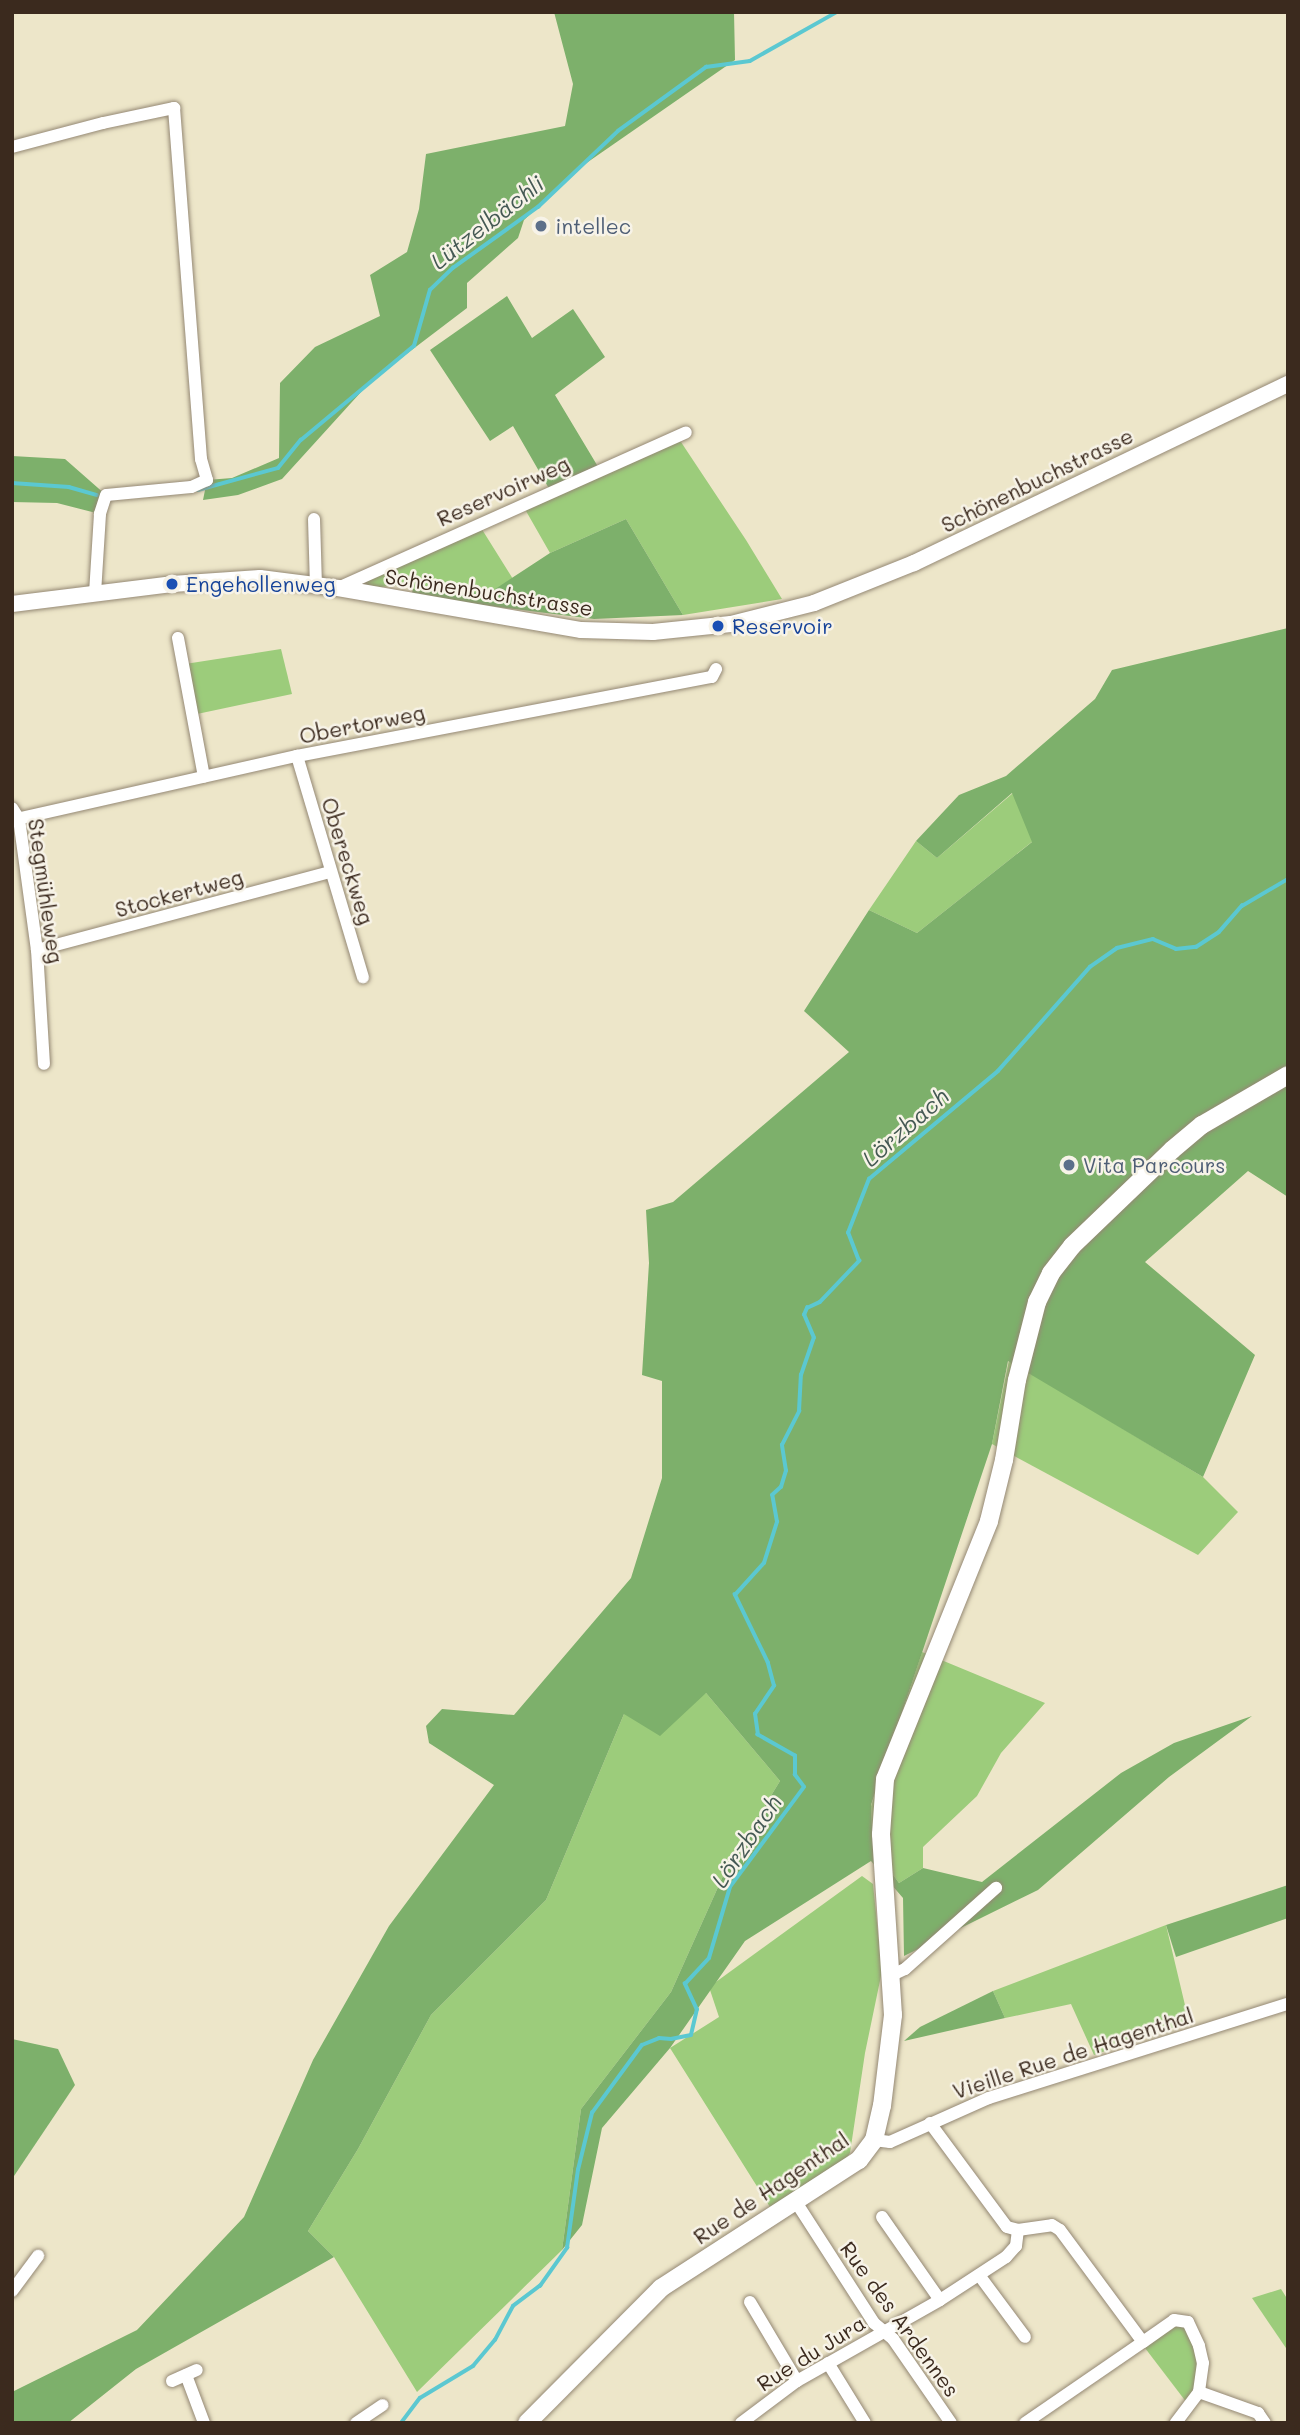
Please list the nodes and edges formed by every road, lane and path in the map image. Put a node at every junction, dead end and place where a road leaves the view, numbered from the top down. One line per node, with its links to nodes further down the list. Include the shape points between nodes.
1 (12, 147): 7 (street, via 174,108 201,459 207,480 191,487 106,495 100,514)
2 (1288, 384): 6 (street, Schönenbuchstrasse, via 914,563 814,603 740,622 653,632 581,630)
3 (686, 432): 6 (street, Reservoirweg)
4 (314, 519): 5 (street)
5 (316, 585): 6 (street, Schönenbuchstrasse); 7 (street, Schönenbuchstrasse, via 260,578)
6 (338, 588)
7 (94, 593): 8 (street, Schönenbuchstrasse)
8 (12, 604)
9 (178, 638): 12 (street)
10 (716, 669): 11 (street, Obertorweg, via 712,677)
11 (297, 756): 12 (street, Obertorweg); 14 (street, Obereckweg)
12 (204, 777): 13 (street, Obertorweg)
13 (15, 816): 15 (street, Stegmühleweg)
14 (330, 872): 15 (street, Stockertweg); 16 (street, Obereckweg)
15 (37, 950): 17 (street, Stegmühleweg)
16 (363, 977)
17 (44, 1064)
18 (1288, 1074): 20 (main road, Rue de Hagenthal, via 1202,1125 1172,1150 1072,1245 1051,1273 1037,1303 989,1521 885,1779 881,1834)
19 (996, 1888): 20 (street, via 905,1969)
20 (892, 1975): 23 (main road, Rue de Hagenthal, via 889,2060)
21 (1288, 2004): 22 (street, Vieille Rue de Hagenthal, via 989,2098)
22 (930, 2123): 23 (street, Vieille Rue de Hagenthal, via 890,2142); 26 (street, via 1007,2227)
23 (874, 2140): 24 (main road, Rue de Hagenthal, via 859,2160)
24 (796, 2202): 32 (street, Rue des Ardennes, via 874,2323); 42 (main road, Rue de Hagenthal, via 661,2288)
25 (882, 2217): 30 (street)
26 (1018, 2230): 28 (street, Rue du Jura, via 1013,2252); 34 (street, via 1056,2226)
27 (38, 2256): 29 (street)
28 (979, 2275): 30 (street, Rue du Jura); 33 (street)
29 (12, 2291)
30 (940, 2300): 32 (street, Rue du Jura)
31 (750, 2302): 37 (street)
32 (884, 2330): 35 (street, Rue du Jura); 45 (street, Rue des Ardennes)
33 (1025, 2337)
34 (1143, 2342): 38 (street, via 1174,2320 1188,2322 1203,2363); 46 (street)
35 (828, 2363): 37 (street, Rue du Jura); 44 (street)
36 (172, 2381): 40 (street, via 192,2372)
37 (797, 2381): 43 (street, Rue du Jura)
38 (1199, 2392): 47 (street); 48 (street, via 1258,2413)
39 (383, 2405): 41 (street)
40 (204, 2423)
41 (356, 2423)
42 (527, 2423)
43 (741, 2423)
44 (865, 2423)
45 (951, 2423)
46 (1026, 2423)
47 (1176, 2423)
48 (1265, 2423)

